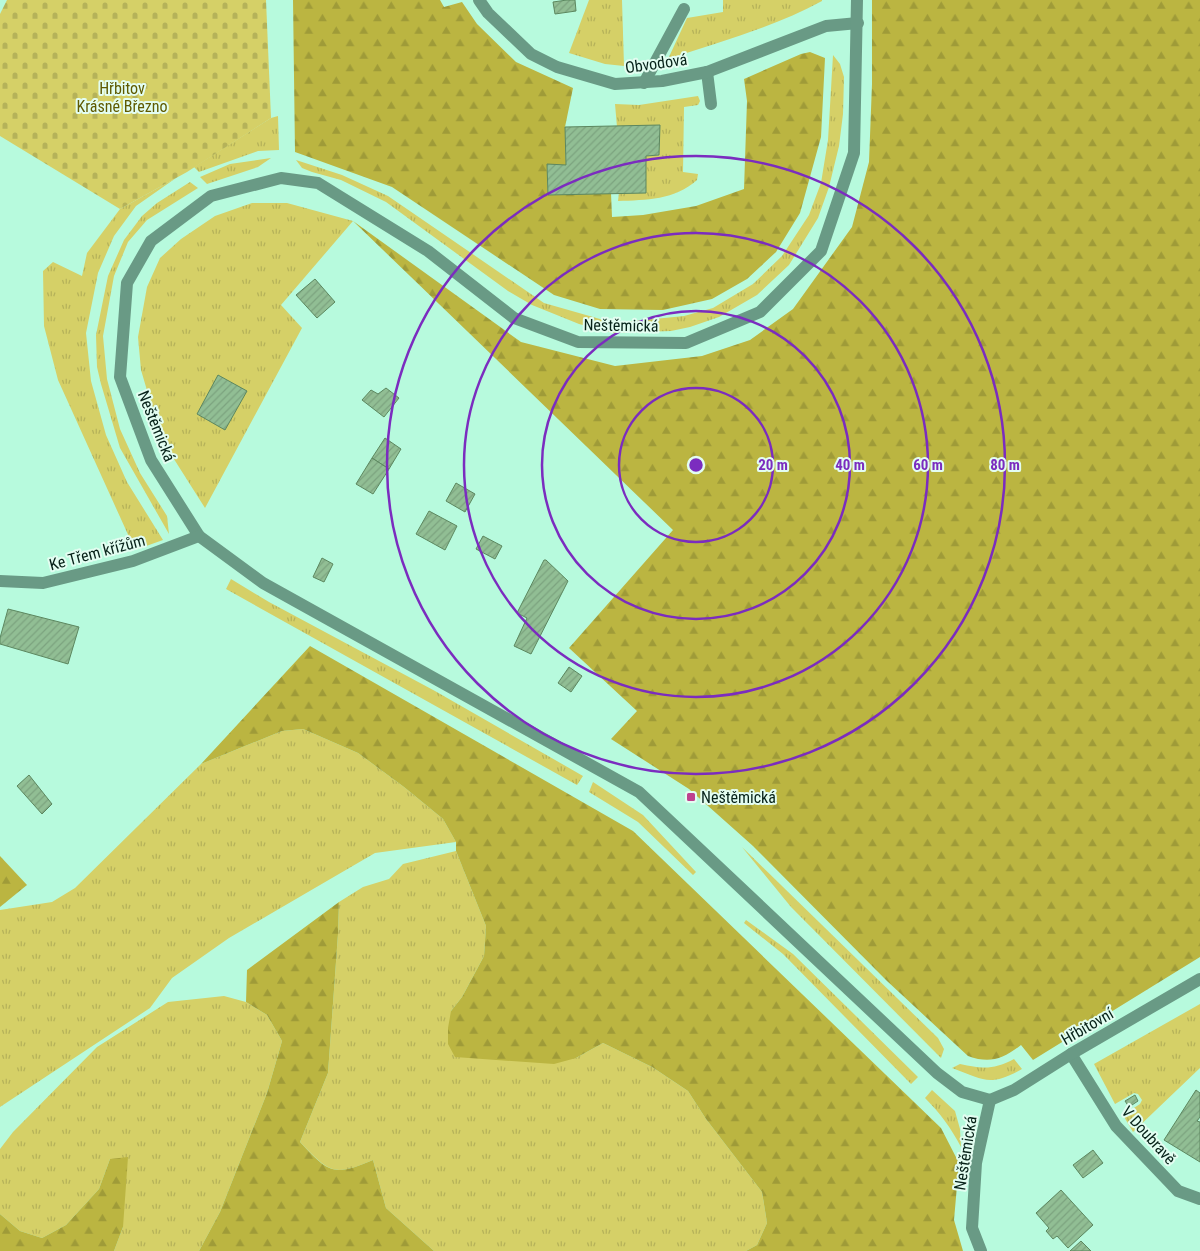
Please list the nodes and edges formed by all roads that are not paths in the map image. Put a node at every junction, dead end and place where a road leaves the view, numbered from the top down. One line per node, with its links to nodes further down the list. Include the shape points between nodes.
1 (479, 0): 6 (street, Obvodová, via 488,13 531,54 578,74 614,84)
2 (858, 0): 4 (street, Neštěmická)
3 (684, 9): 6 (street)
4 (858, 23): 5 (street, Obvodová, via 826,26); 8 (street, Neštěmická, via 854,153 821,251 760,312 686,343 578,342 514,318 428,251 318,183 281,178 211,196 151,241 127,283 120,378 151,460)
5 (707, 72): 6 (street, Obvodová); 7 (street)
6 (644, 83)
7 (712, 104)
8 (199, 536): 9 (street, Ke Třem křížům, via 133,561 42,584); 12 (street, Neštěmická, via 263,583 639,792 937,1073 962,1092)
9 (0, 581)
10 (1200, 979): 11 (street, Hřbitovní)
11 (1072, 1054): 12 (street, Hřbitovní, via 1014,1090); 13 (street, V Doubravě, via 1116,1126 1178,1191)
12 (990, 1100): 14 (street, Neštěmická, via 976,1163 972,1228)
13 (1200, 1199)
14 (981, 1251)

